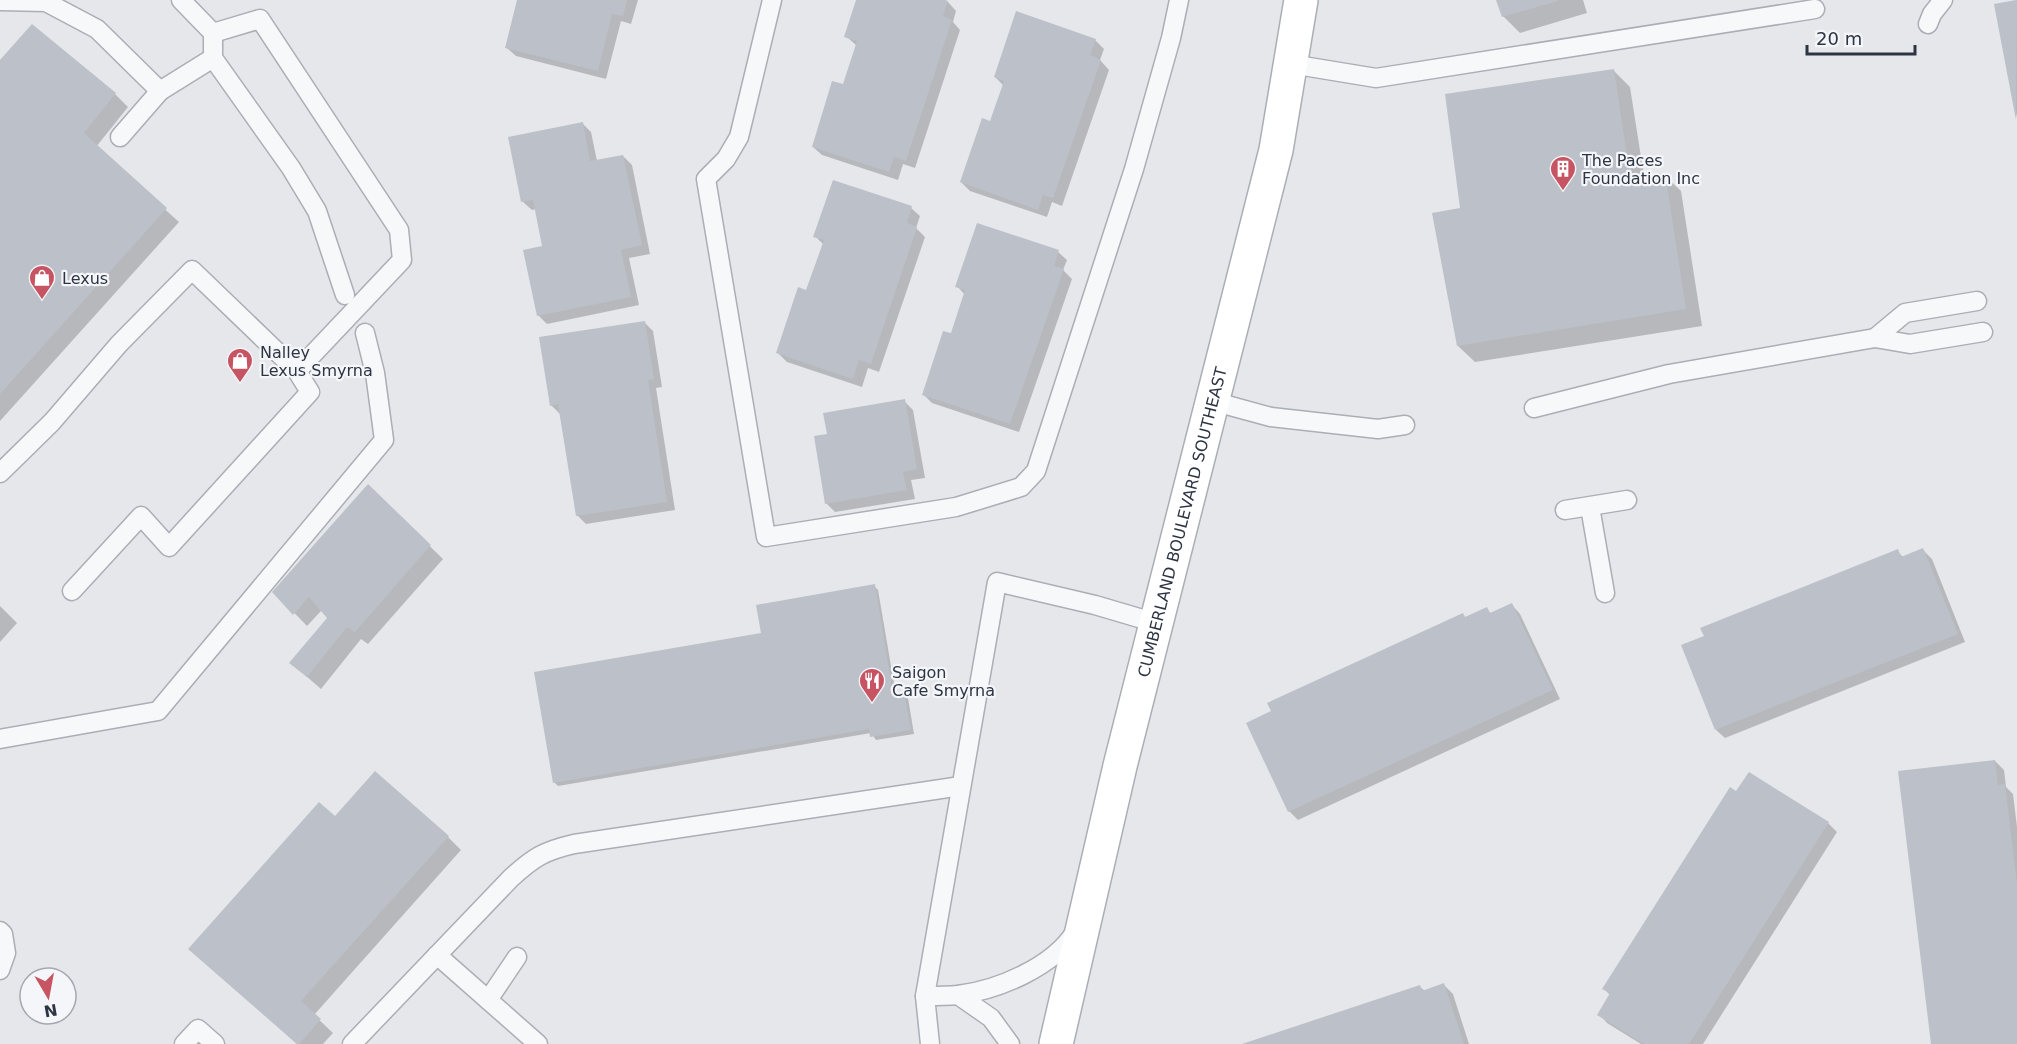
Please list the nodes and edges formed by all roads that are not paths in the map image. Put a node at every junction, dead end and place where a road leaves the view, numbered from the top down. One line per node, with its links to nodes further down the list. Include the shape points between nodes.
1 (181, 0): 9 (lane)
2 (772, 0): 3 (lane, via 739,137 726,159 706,179 765,537 956,507 1021,487 1036,471 1134,169)
3 (1179, 0)
4 (1301, 0): 11 (main road, CUMBERLAND BOULEVARD SOUTHEAST)
5 (1943, 0): 8 (lane)
6 (0, 1): 12 (lane, via 46,2 97,29)
7 (1815, 9): 11 (lane, via 1376,78)
8 (1929, 24)
9 (213, 33): 10 (lane); 19 (lane, via 260,19 399,230 402,260)
10 (213, 58): 12 (lane); 14 (lane, via 317,211)
11 (1291, 64): 20 (main road, CUMBERLAND BOULEVARD SOUTHEAST, via 1276,150)
12 (160, 92): 13 (lane)
13 (120, 137)
14 (345, 295)
15 (1977, 301): 18 (lane, via 1905,314)
16 (1983, 332): 18 (lane, via 1910,344)
17 (365, 333): 30 (lane, via 384,440 158,711)
18 (1875, 338): 21 (lane, via 1670,374)
19 (297, 370): 23 (lane, via 192,270); 27 (lane, via 310,392 169,547 141,516)
20 (1212, 401): 22 (lane, via 1271,417 1378,429); 29 (main road, CUMBERLAND BOULEVARD SOUTHEAST)
21 (1534, 408)
22 (1405, 425)
23 (0, 473)
24 (1627, 500): 25 (lane)
25 (1590, 507): 26 (lane); 28 (lane)
26 (1565, 510)
27 (72, 591)
28 (1605, 593)
29 (1156, 623): 31 (lane, via 997,582); 32 (main road, CUMBERLAND BOULEVARD SOUTHEAST)
30 (0, 739)
31 (961, 786): 34 (lane, via 552,849 532,859 510,878); 38 (lane)
32 (1085, 915): 37 (lane, via 1067,945 1034,969 1000,984); 46 (main road, CUMBERLAND BOULEVARD SOUTHEAST)
33 (0, 931): 36 (lane, via 6,953)
34 (438, 955): 39 (lane); 42 (lane)
35 (517, 957): 39 (lane)
36 (0, 970)
37 (958, 995): 38 (lane); 45 (lane, via 991,1018)
38 (925, 996): 44 (lane)
39 (488, 1000): 43 (lane)
40 (184, 1044): 41 (lane, via 198,1029)
41 (215, 1044)
42 (352, 1044)
43 (538, 1044)
44 (930, 1044)
45 (1010, 1044)
46 (1056, 1044)

